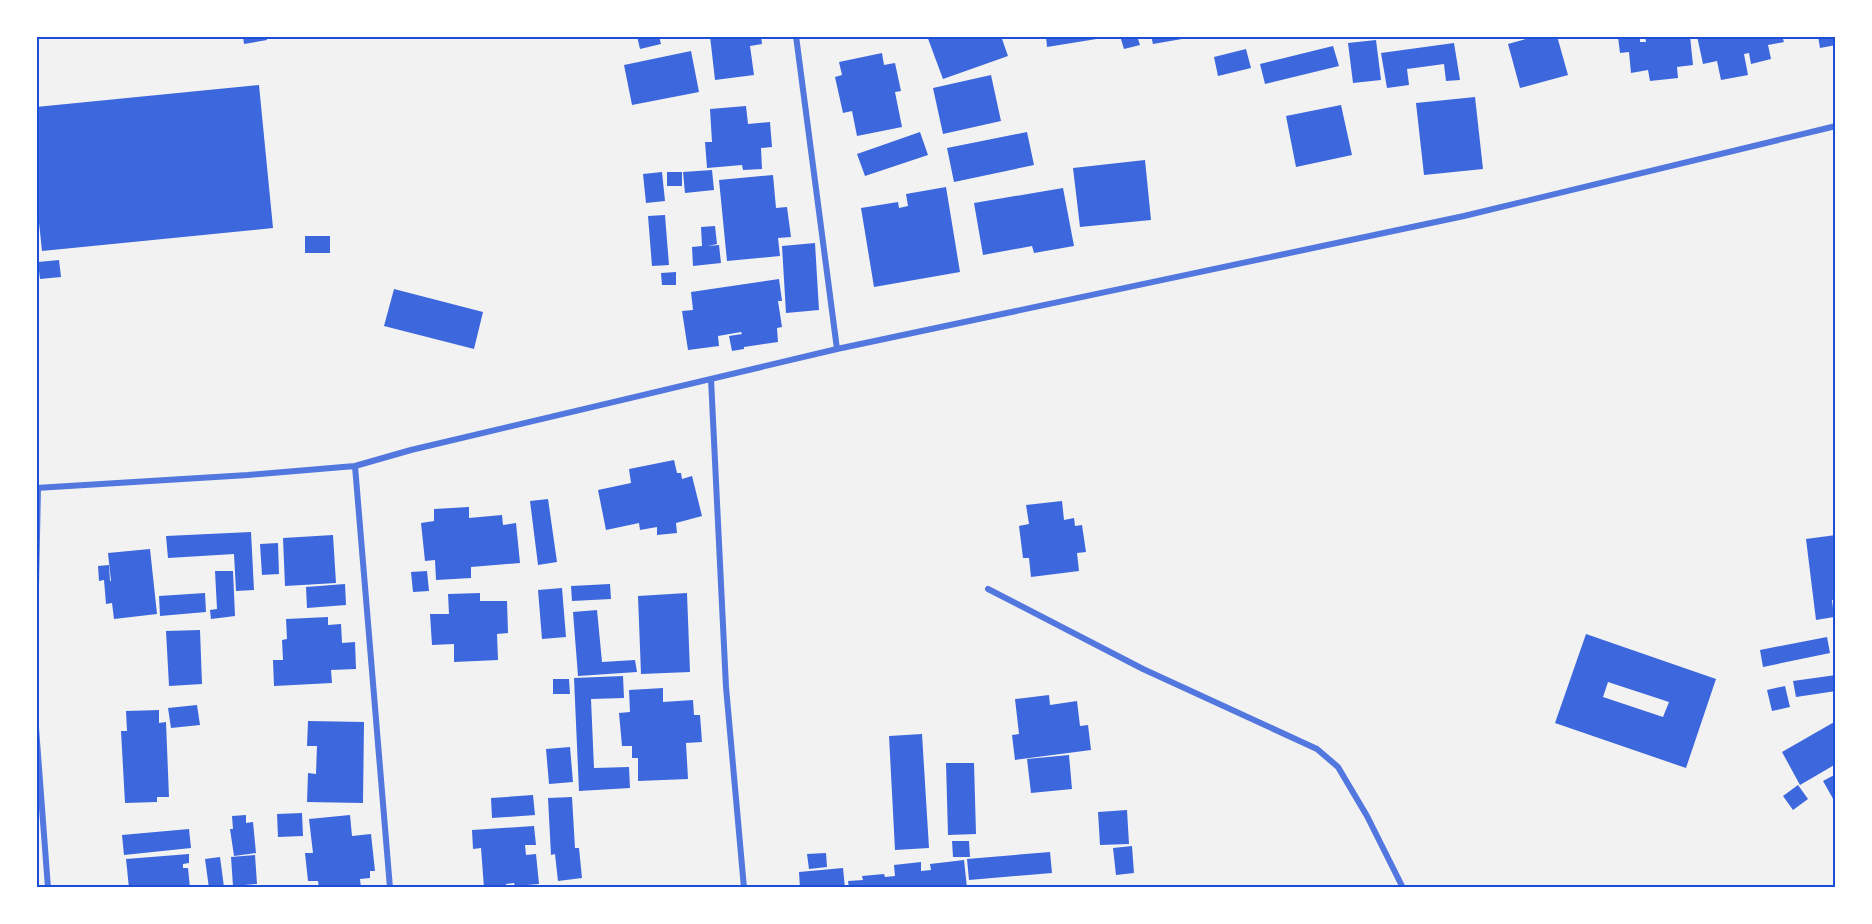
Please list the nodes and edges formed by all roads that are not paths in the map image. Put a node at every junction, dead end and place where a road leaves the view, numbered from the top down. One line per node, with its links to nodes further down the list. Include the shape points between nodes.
1 (796, 36): 3 (street)
2 (1836, 126): 3 (street, via 1464,216)
3 (837, 349): 4 (street)
4 (711, 379): 5 (street); 12 (street, via 726,687)
5 (355, 466): 6 (street); 11 (street)
6 (37, 487): 7 (street)
7 (36, 585)
8 (988, 589): 13 (street, via 1143,669 1317,749 1338,767)
9 (36, 728): 10 (street)
10 (48, 888)
11 (390, 888)
12 (744, 888)
13 (1403, 888)

